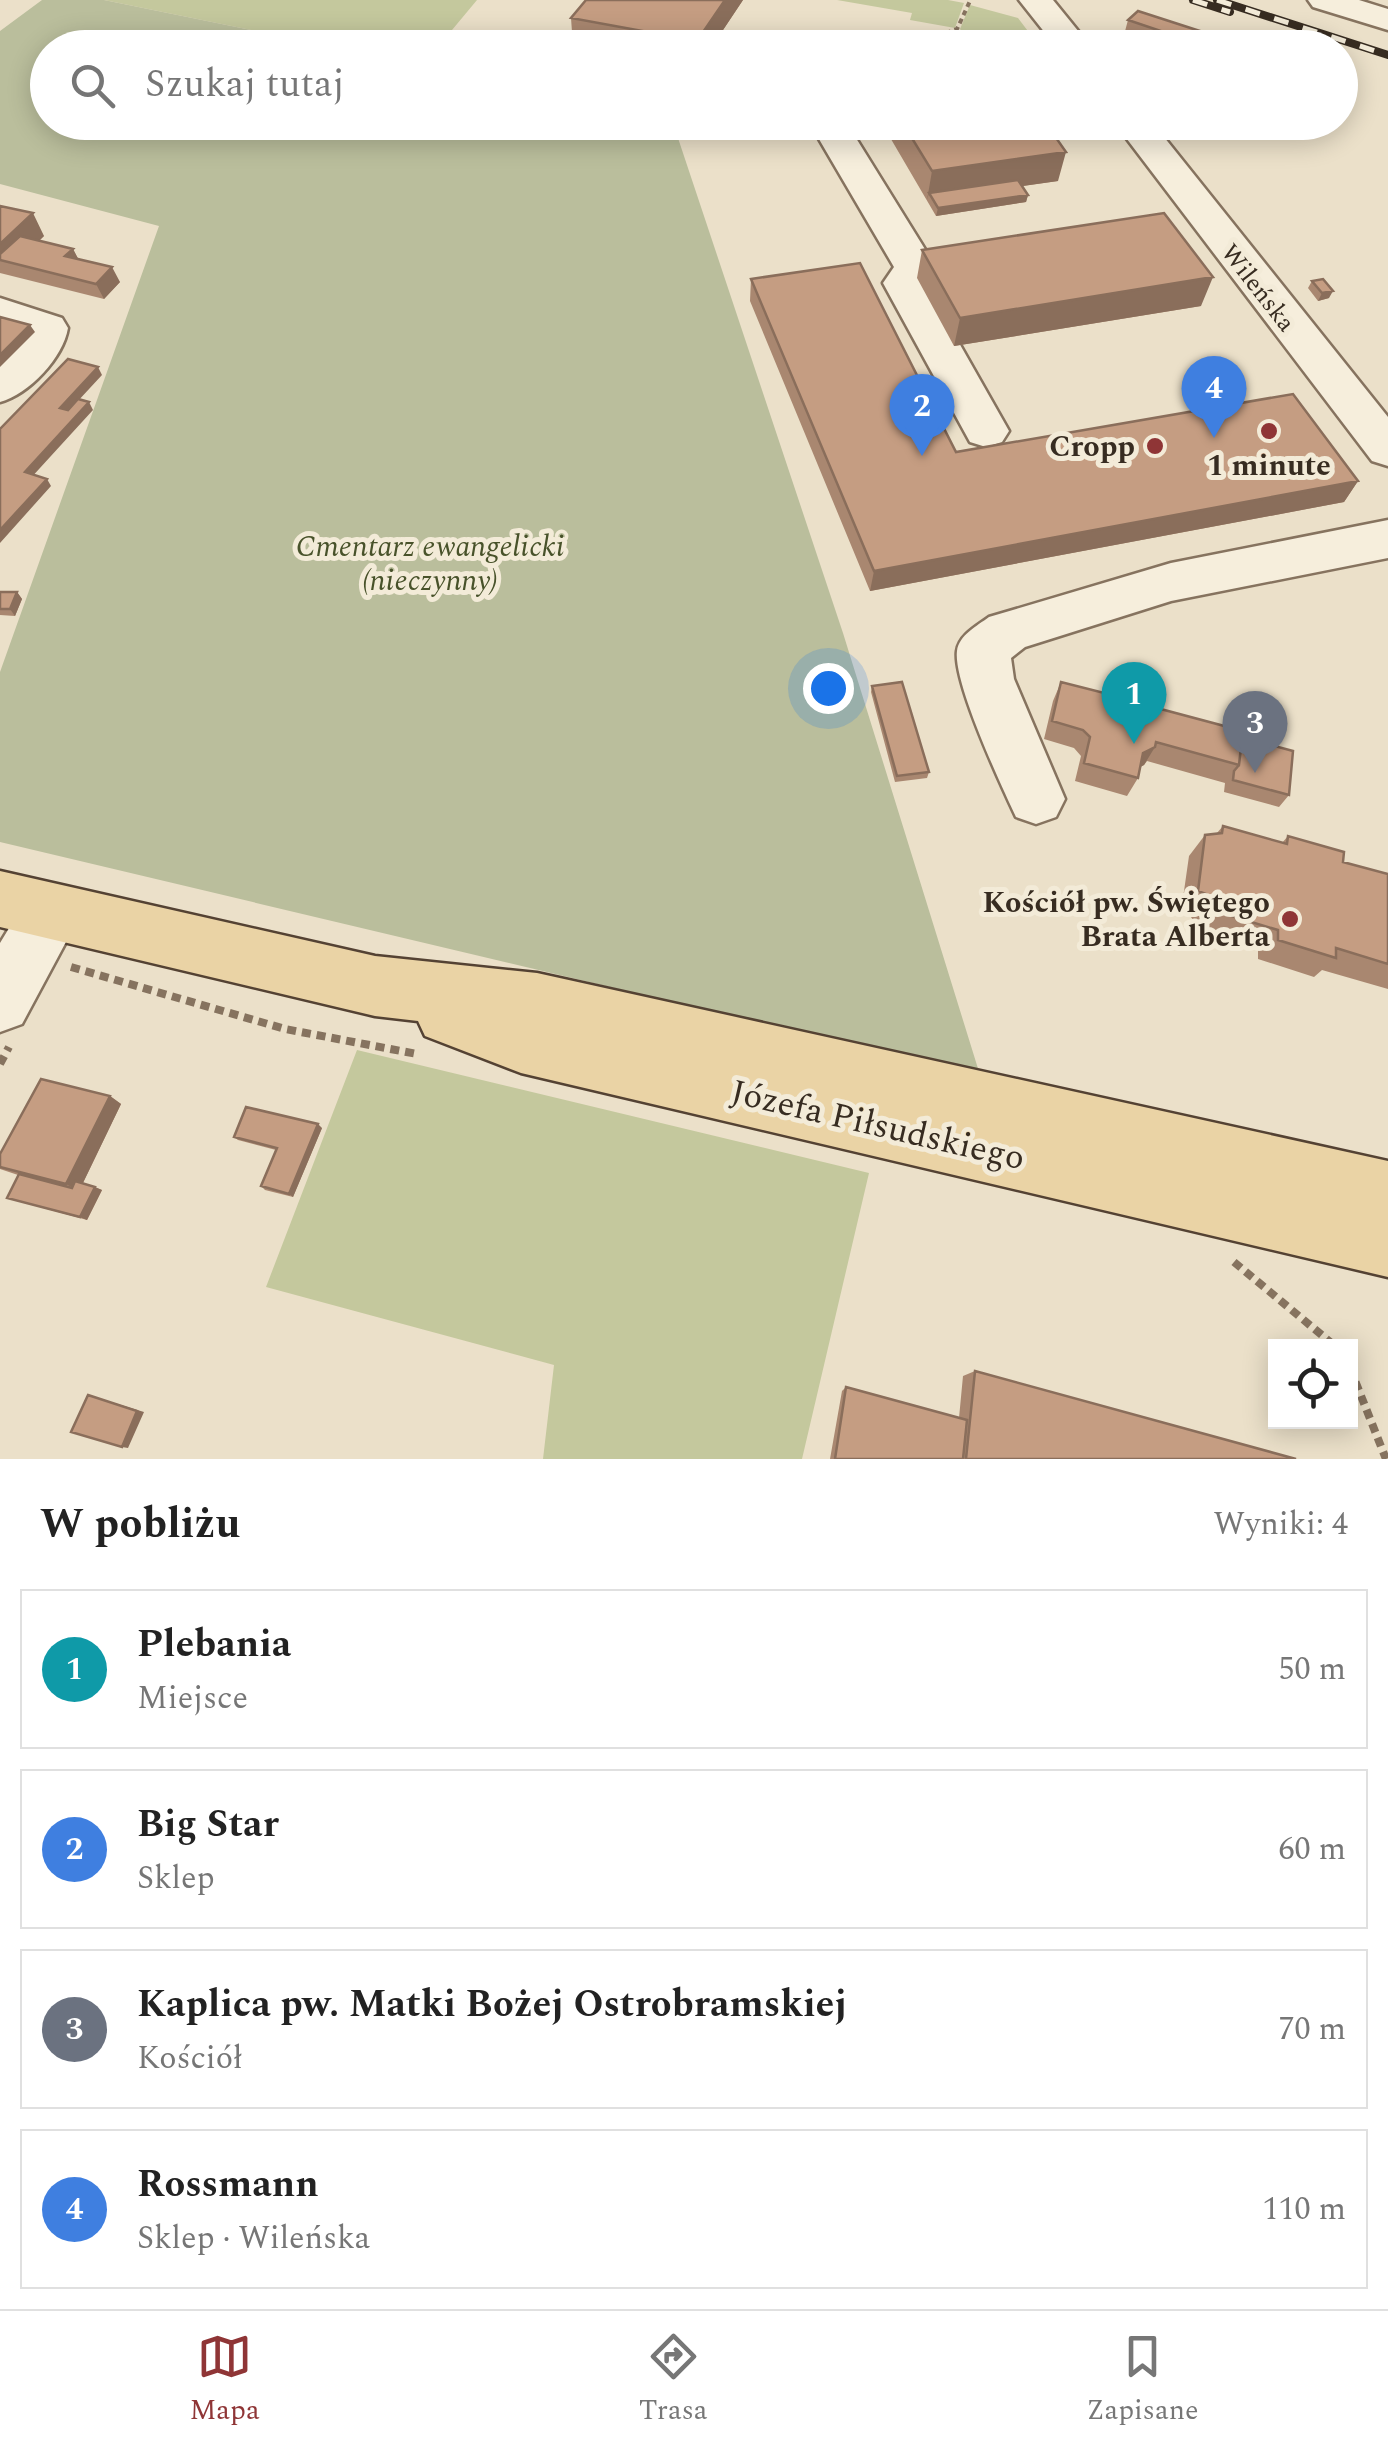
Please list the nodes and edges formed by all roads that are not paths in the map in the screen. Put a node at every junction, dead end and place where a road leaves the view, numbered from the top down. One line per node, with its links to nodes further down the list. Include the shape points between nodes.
1 (1036, 0): 6 (street)
2 (1324, 0): 5 (street)
3 (1369, 0): 4 (street)
4 (1388, 6)
5 (1388, 20)
6 (1060, 30)
7 (838, 140): 11 (street, via 915,268 904,282)
8 (1146, 140): 12 (street, Wileńska)
9 (0, 312): 10 (street, via 47,328 44,344)
10 (0, 387)
11 (986, 432)
12 (1388, 449)
13 (1388, 539): 14 (street, via 1171,582 1007,632 983,650 987,679)
14 (1036, 800)
15 (26, 906): 16 (main road, Józefa Piłsudskiego); 17 (street)
16 (374, 986): 18 (main road, Józefa Piłsudskiego, via 537,1003); 19 (main road, Józefa Piłsudskiego, via 520,1041)
17 (0, 1002)
18 (1388, 1196)
19 (1388, 1242)

